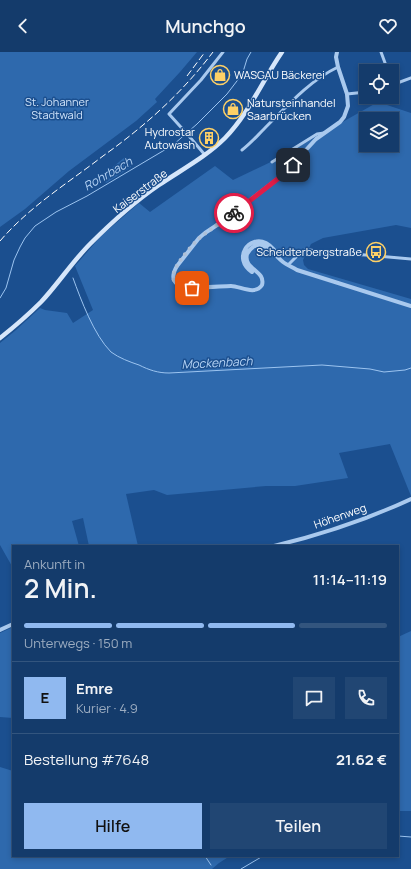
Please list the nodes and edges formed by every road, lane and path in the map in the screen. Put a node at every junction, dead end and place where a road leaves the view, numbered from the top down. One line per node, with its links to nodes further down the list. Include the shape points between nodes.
1 (223, 52): 13 (street, via 202,80 169,114)
2 (282, 52): 13 (main road, Kaiserstraße, via 245,114 223,140)
3 (337, 52): 6 (street)
4 (381, 52): 5 (street)
5 (385, 64)
6 (338, 67): 10 (street); 12 (street, via 311,84)
7 (411, 78): 8 (street)
8 (399, 81)
9 (359, 93): 10 (street)
10 (347, 94): 11 (street, via 348,106 344,117)
11 (327, 132): 14 (street, via 317,134); 16 (street, via 316,139 284,174 205,233 174,270 173,278 176,283 192,288 232,286 258,290 263,283 262,279 247,262 248,252 258,245 264,245)
12 (242, 150)
13 (205, 155): 18 (main road, Kaiserstraße, via 159,185 106,229 84,250 41,301)
14 (272, 162)
15 (411, 259): 16 (street, via 305,250)
16 (288, 265): 17 (street)
17 (411, 306)
18 (0, 338)
19 (411, 499): 20 (street, Höhenweg, via 339,527)
20 (277, 545)
21 (12, 624): 22 (street)
22 (0, 630)

